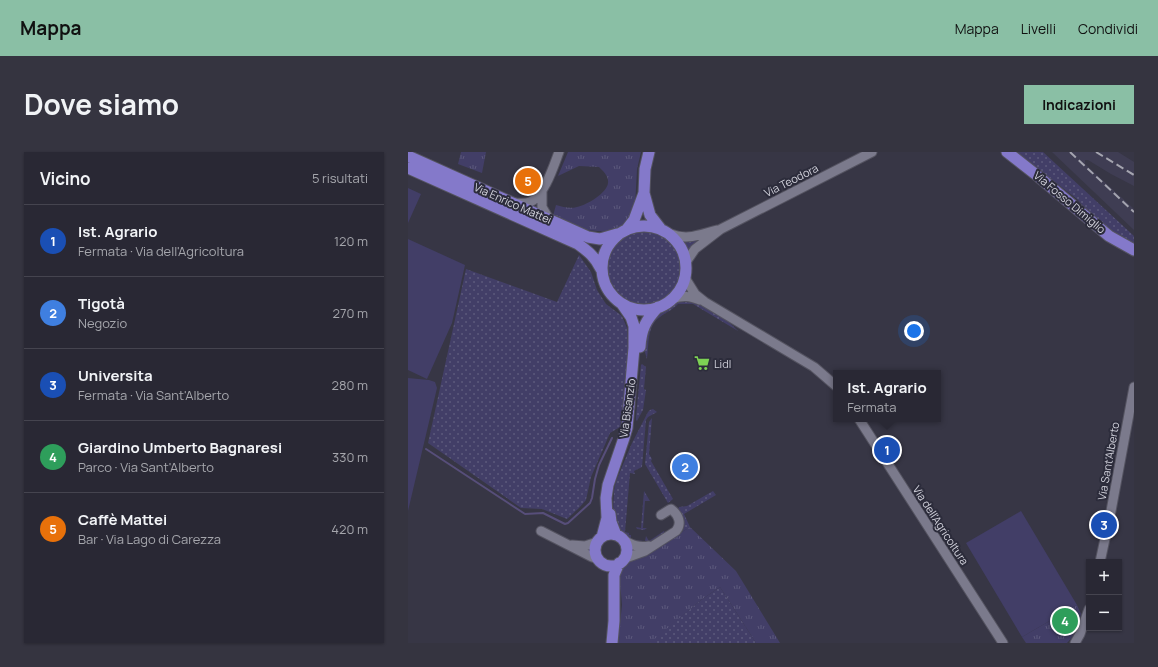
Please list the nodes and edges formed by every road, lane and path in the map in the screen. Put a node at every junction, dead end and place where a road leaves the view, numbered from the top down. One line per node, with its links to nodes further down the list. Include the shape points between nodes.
1 (560, 152): 7 (street)
2 (649, 152): 8 (main road)
3 (872, 152): 11 (street, Via Teodora)
4 (1007, 152): 14 (main road, Via Fosso Dimiglio, via 1109,236)
5 (408, 156): 9 (main road, Via Enrico Mattei)
6 (408, 168): 16 (main road, Via Enrico Mattei, via 578,244 596,259)
7 (542, 192): 9 (street, via 529,202); 10 (street, via 542,207)
8 (644, 193): 12 (main road, via 650,215); 13 (main road, via 634,220)
9 (512, 203): 10 (main road, Via Enrico Mattei)
10 (549, 220): 13 (main road, Via Enrico Mattei, via 588,237 600,239)
11 (720, 229): 12 (street, Via Teodora, via 690,237 678,237); 15 (street, Via Teodora, via 695,249)
12 (664, 230): 13 (main road, via 649,225); 15 (main road, via 680,246)
13 (623, 231): 16 (main road, via 609,242 603,255)
14 (1134, 250)
15 (686, 262): 17 (main road)
16 (601, 269): 20 (main road, via 609,292)
17 (685, 278): 18 (main road); 19 (street)
18 (672, 298): 19 (street, via 688,296); 21 (main road, via 668,303)
19 (705, 302): 22 (street, via 814,367)
20 (622, 303): 21 (main road, via 638,310); 28 (main road, Via Bisanzio, via 634,326 630,398 627,428 608,484 606,518)
21 (658, 307): 27 (main road, Via Bisanzio, via 649,317 641,333 632,435 611,488 611,522)
22 (833, 383)
23 (1134, 387): 31 (street, Via Sant'Alberto)
24 (861, 422): 37 (street, Via dell'Agricoltura)
25 (661, 515): 30 (street, via 671,509 680,521 679,525 676,531)
26 (541, 531): 29 (street)
27 (620, 538): 28 (main road, via 607,535); 30 (street, via 633,546); 33 (main road, via 626,550 626,555)
28 (600, 539): 29 (street, via 581,546); 32 (main road, via 595,550)
29 (567, 544): 32 (street)
30 (652, 546): 33 (street)
31 (1101, 559)
32 (599, 560): 33 (main road, via 609,565); 34 (main road, via 605,570)
33 (621, 561): 34 (main road, via 614,575)
34 (614, 601): 36 (main road)
35 (1086, 617): 38 (street)
36 (612, 643)
37 (1003, 643)
38 (1075, 643)

